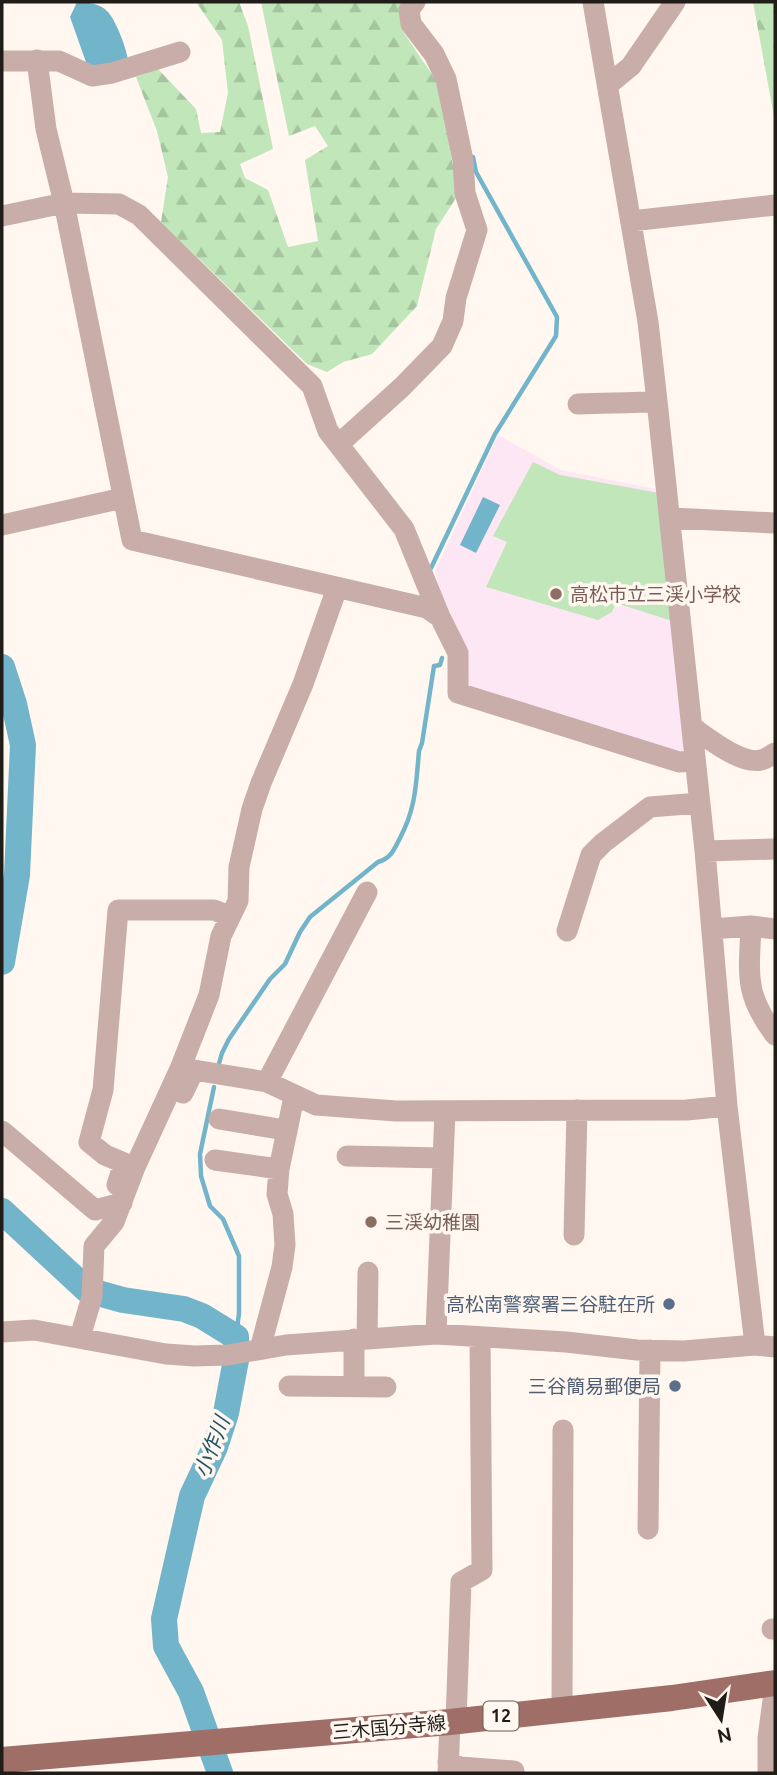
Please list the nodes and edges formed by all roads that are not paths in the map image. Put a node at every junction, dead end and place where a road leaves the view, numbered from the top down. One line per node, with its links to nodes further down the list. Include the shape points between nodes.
1 (415, 2): 14 (street, via 409,10 411,24 446,79 465,193 477,230 442,346)
2 (593, 2): 7 (street)
3 (675, 2): 7 (street, via 631,66)
4 (180, 52): 5 (street, via 92,76 59,61)
5 (37, 60): 6 (street); 8 (street, via 46,129)
6 (2, 61)
7 (608, 85): 11 (street)
8 (64, 203): 10 (street); 14 (street, via 119,204 139,215 312,386 328,430); 15 (street)
9 (775, 205): 11 (street)
10 (2, 216)
11 (631, 222): 12 (street)
12 (657, 401): 13 (street); 16 (street)
13 (578, 404)
14 (340, 444): 20 (street, via 404,529)
15 (124, 498): 18 (street); 19 (street, via 132,540)
16 (671, 518): 17 (street); 21 (street)
17 (775, 523)
18 (2, 525)
19 (337, 588): 20 (street, via 427,608); 28 (street, via 252,809 239,867 238,901)
20 (440, 617): 23 (street, via 458,653 458,693 679,762)
21 (692, 727): 22 (street, via 749,760 759,761); 23 (street)
22 (775, 752)
23 (695, 761): 24 (street)
24 (699, 803): 26 (street); 32 (street, via 650,807 603,843 591,855)
25 (775, 849): 26 (street)
26 (705, 851): 30 (street)
27 (367, 892): 34 (street)
28 (229, 916): 37 (street, via 220,936 209,995); 47 (street, via 214,910 118,910 103,1090 89,1142 124,1163 112,1199)
29 (751, 926): 30 (street); 31 (street); 33 (street, via 748,980 753,1000)
30 (712, 929): 36 (street)
31 (775, 929)
32 (567, 931)
33 (775, 1035)
34 (267, 1082): 35 (street); 37 (street, via 194,1070 182,1096)
35 (294, 1097): 39 (street, via 316,1105); 41 (street)
36 (727, 1106): 38 (street); 55 (street)
37 (162, 1108): 47 (street)
38 (577, 1110): 39 (street); 48 (street)
39 (445, 1111): 44 (street)
40 (219, 1119): 41 (street)
41 (285, 1130): 46 (street)
42 (2, 1131): 47 (street, via 96,1210)
43 (347, 1156): 44 (street)
44 (443, 1158): 51 (street)
45 (215, 1160): 46 (street)
46 (279, 1168): 57 (street, via 277,1194 285,1245 282,1267)
47 (122, 1203): 52 (street, via 114,1223 94,1246 93,1289)
48 (574, 1235)
49 (368, 1272): 54 (street)
50 (2, 1332): 52 (street, via 34,1330)
51 (436, 1334): 53 (street); 54 (street)
52 (80, 1337): 57 (street, via 166,1354)
53 (480, 1337): 56 (street); 65 (street, via 482,1570 461,1582)
54 (361, 1339): 57 (street); 59 (street)
55 (765, 1346): 56 (street)
56 (650, 1350): 62 (street)
57 (244, 1353)
58 (289, 1385): 59 (street)
59 (354, 1386): 60 (street)
60 (386, 1387)
61 (563, 1430): 64 (street)
62 (648, 1530)
63 (775, 1684): 64 (main road, 三木国分寺線 / 12); 69 (street)
64 (562, 1710): 65 (main road, 三木国分寺線 / 12)
65 (453, 1721): 66 (main road, 三木国分寺線 / 12); 67 (street)
66 (2, 1760)
67 (448, 1768): 68 (street)
68 (514, 1773)
69 (768, 1773)

